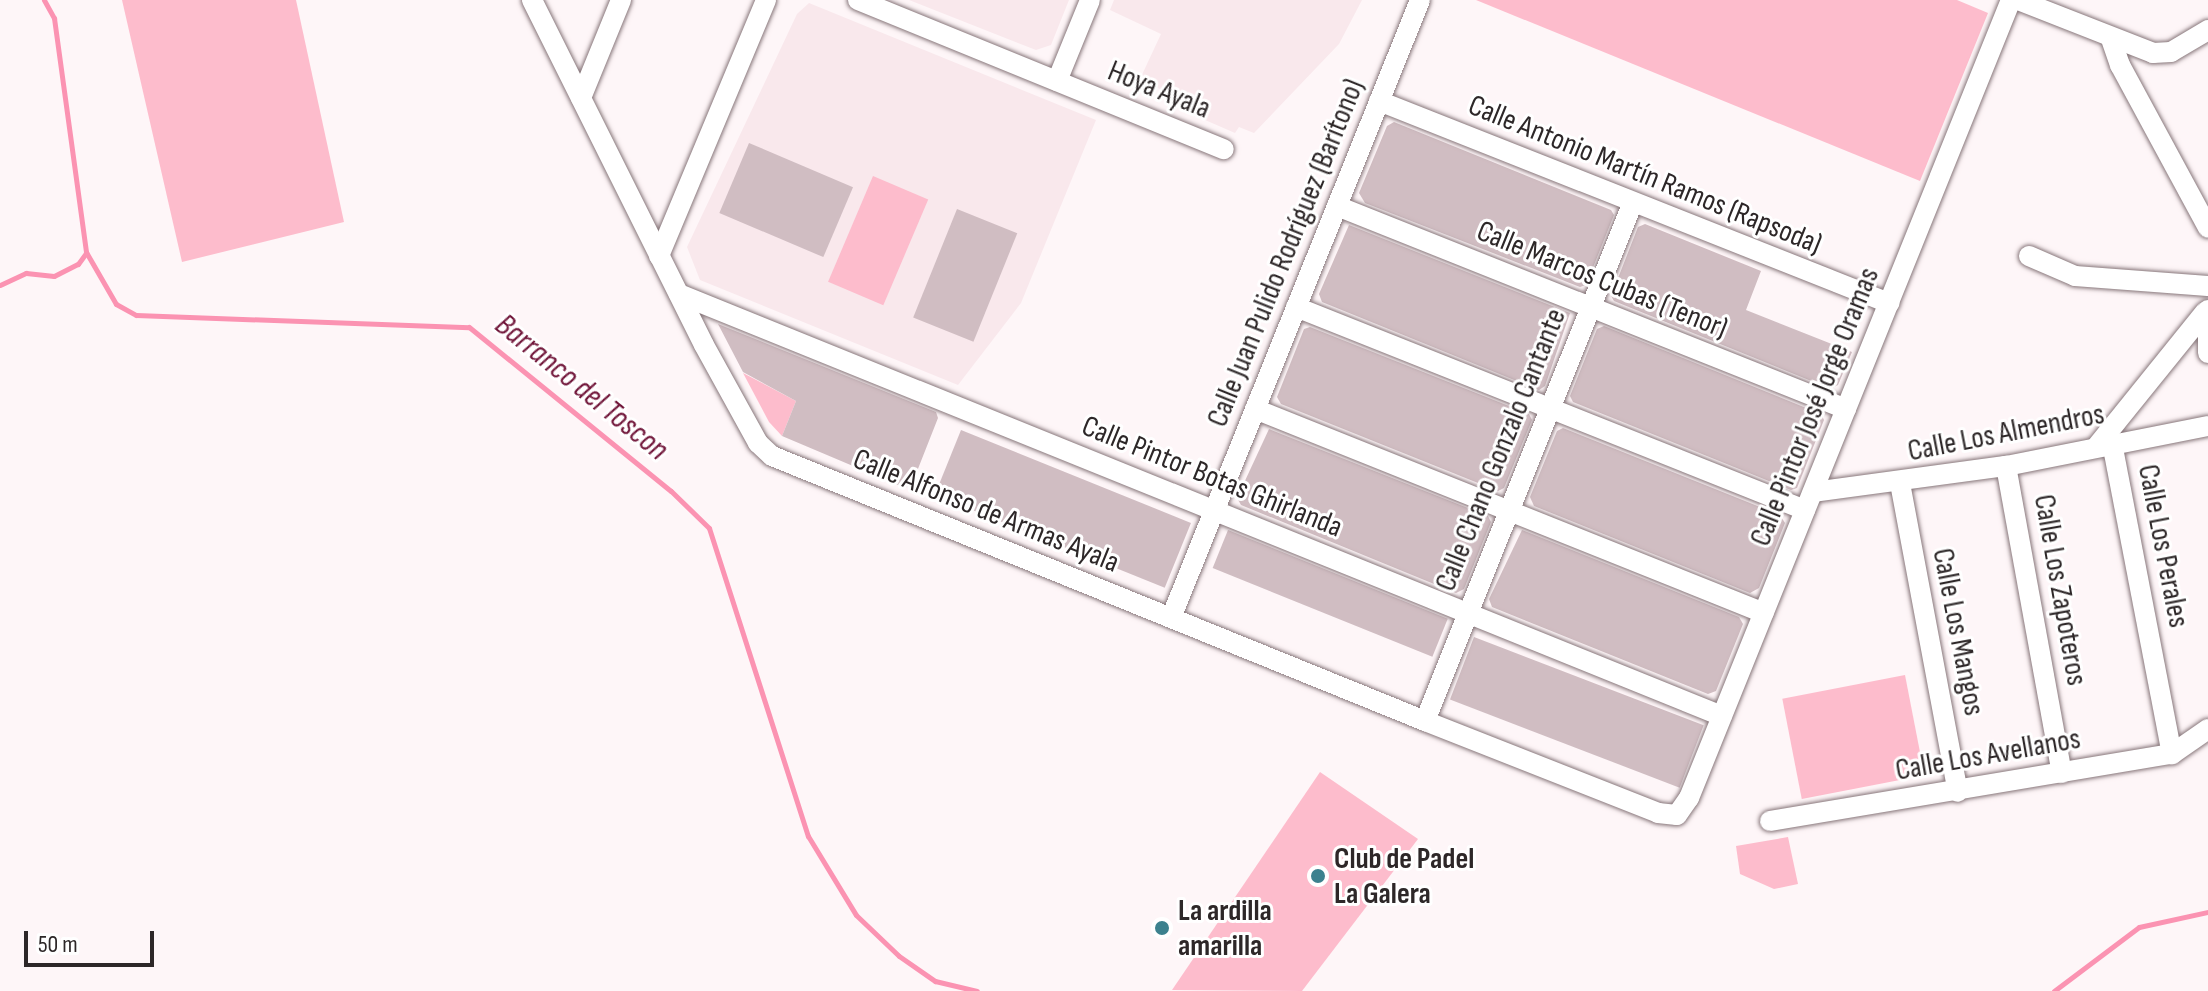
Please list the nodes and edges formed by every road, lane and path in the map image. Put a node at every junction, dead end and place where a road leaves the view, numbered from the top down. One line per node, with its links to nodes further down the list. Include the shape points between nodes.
1 (532, 0): 14 (street, Calle Alfonso de Armas Ayala)
2 (621, 0): 14 (street)
3 (766, 0): 20 (street)
4 (858, 0): 12 (street, Hoya Ayala)
5 (1090, 0): 12 (street)
6 (1420, 0): 15 (street, Calle Juan Pulido Rodríguez (Barítono))
7 (2011, 0): 24 (street, Calle Pintor José Jorge Oramas)
8 (2018, 0): 10 (street)
9 (2207, 35): 11 (street, via 2171,52)
10 (2111, 39): 11 (street); 13 (street)
11 (2140, 49): 13 (street)
12 (1065, 84): 16 (street, Hoya Ayala)
13 (2134, 89): 19 (street)
14 (581, 98): 20 (street, Calle Alfonso de Armas Ayala)
15 (1379, 101): 17 (street, Calle Antonio Martín Ramos (Rapsoda)); 18 (street, Calle Juan Pulido Rodríguez (Barítono))
16 (1224, 149)
17 (1633, 202): 24 (street, Calle Antonio Martín Ramos (Rapsoda)); 26 (street, Calle Chano Gonzalo Cantante)
18 (1337, 206): 25 (street, Calle Juan Pulido Rodríguez (Barítono)); 26 (street, Calle Marcos Cubas (Tenor))
19 (2208, 228)
20 (659, 256): 23 (street, Calle Alfonso de Armas Ayala)
21 (2029, 256): 22 (street, via 2075,276)
22 (2208, 286)
23 (679, 294): 37 (street, Calle Pintor Botas Ghirlanda); 41 (street, Calle Alfonso de Armas Ayala, via 758,443 772,456)
24 (1889, 303): 31 (street, Calle Pintor José Jorge Oramas)
25 (1296, 307): 29 (street); 30 (street, Calle Juan Pulido Rodríguez (Barítono))
26 (1591, 307): 29 (street, Calle Chano Gonzalo Cantante); 31 (street, Calle Marcos Cubas (Tenor))
27 (2207, 311): 28 (street); 33 (street)
28 (2208, 353)
29 (1550, 408): 36 (street); 38 (street, Calle Chano Gonzalo Cantante)
30 (1255, 409): 37 (street, Calle Juan Pulido Rodríguez (Barítono)); 38 (street)
31 (1846, 409): 36 (street, Calle Pintor José Jorge Oramas)
32 (2208, 426): 33 (street, Calle Los Almendros)
33 (2105, 445): 34 (street, Calle Los Almendros); 45 (street, Calle Los Perales)
34 (2006, 466): 35 (street, Calle Los Almendros); 46 (street, Calle Los Zapoteros)
35 (1900, 483): 36 (street, Calle Los Almendros); 47 (street, Calle Los Mangos)
36 (1809, 501): 40 (street, Calle Pintor José Jorge Oramas)
37 (1214, 510): 39 (street, Calle Pintor Botas Ghirlanda); 41 (street, Calle Juan Pulido Rodríguez (Barítono))
38 (1509, 511): 39 (street, Calle Chano Gonzalo Cantante); 40 (street)
39 (1469, 613): 42 (street, Calle Pintor Botas Ghirlanda); 43 (street, Calle Chano Gonzalo Cantante)
40 (1764, 613): 42 (street, Calle Pintor José Jorge Oramas)
41 (1171, 618): 43 (street, Calle Alfonso de Armas Ayala)
42 (1722, 716): 48 (street, Calle Pintor José Jorge Oramas, via 1689,798 1677,815)
43 (1425, 721): 48 (street, Calle Alfonso de Armas Ayala)
44 (2208, 729): 45 (street, Calle Los Avellanos)
45 (2172, 754): 46 (street, Calle Los Avellanos)
46 (2062, 773): 47 (street, Calle Los Avellanos)
47 (1958, 792): 49 (street, Calle Los Avellanos)
48 (1658, 813)
49 (1770, 821)

